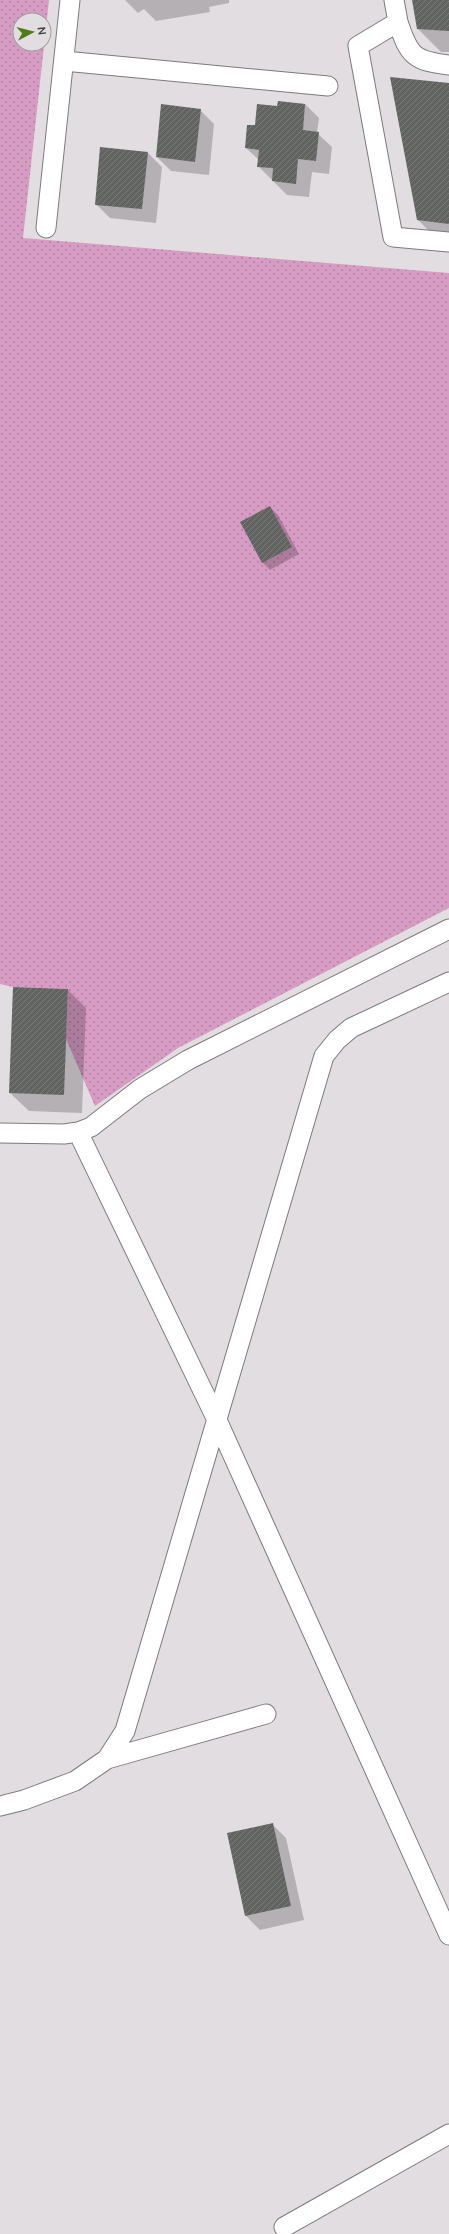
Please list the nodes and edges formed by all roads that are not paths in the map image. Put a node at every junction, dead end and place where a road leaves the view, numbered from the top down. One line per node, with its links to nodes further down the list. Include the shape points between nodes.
1 (70, 0): 4 (lane)
2 (394, 0): 3 (lane)
3 (398, 22): 5 (lane, via 409,50 416,58); 8 (lane, via 358,46 392,237)
4 (64, 61): 6 (lane); 7 (lane)
5 (449, 65)
6 (328, 86)
7 (46, 228)
8 (449, 242)
9 (449, 929): 11 (lane, via 213,1046 140,1089 102,1120)
10 (449, 982): 13 (lane, via 351,1028 324,1056)
11 (78, 1132): 12 (lane); 13 (lane)
12 (0, 1133)
13 (217, 1420): 15 (lane, via 125,1731); 17 (lane)
14 (266, 1714): 15 (lane)
15 (107, 1759): 16 (lane, via 74,1781)
16 (0, 1806)
17 (449, 1935)
18 (449, 2134): 19 (lane)
19 (284, 2227)

